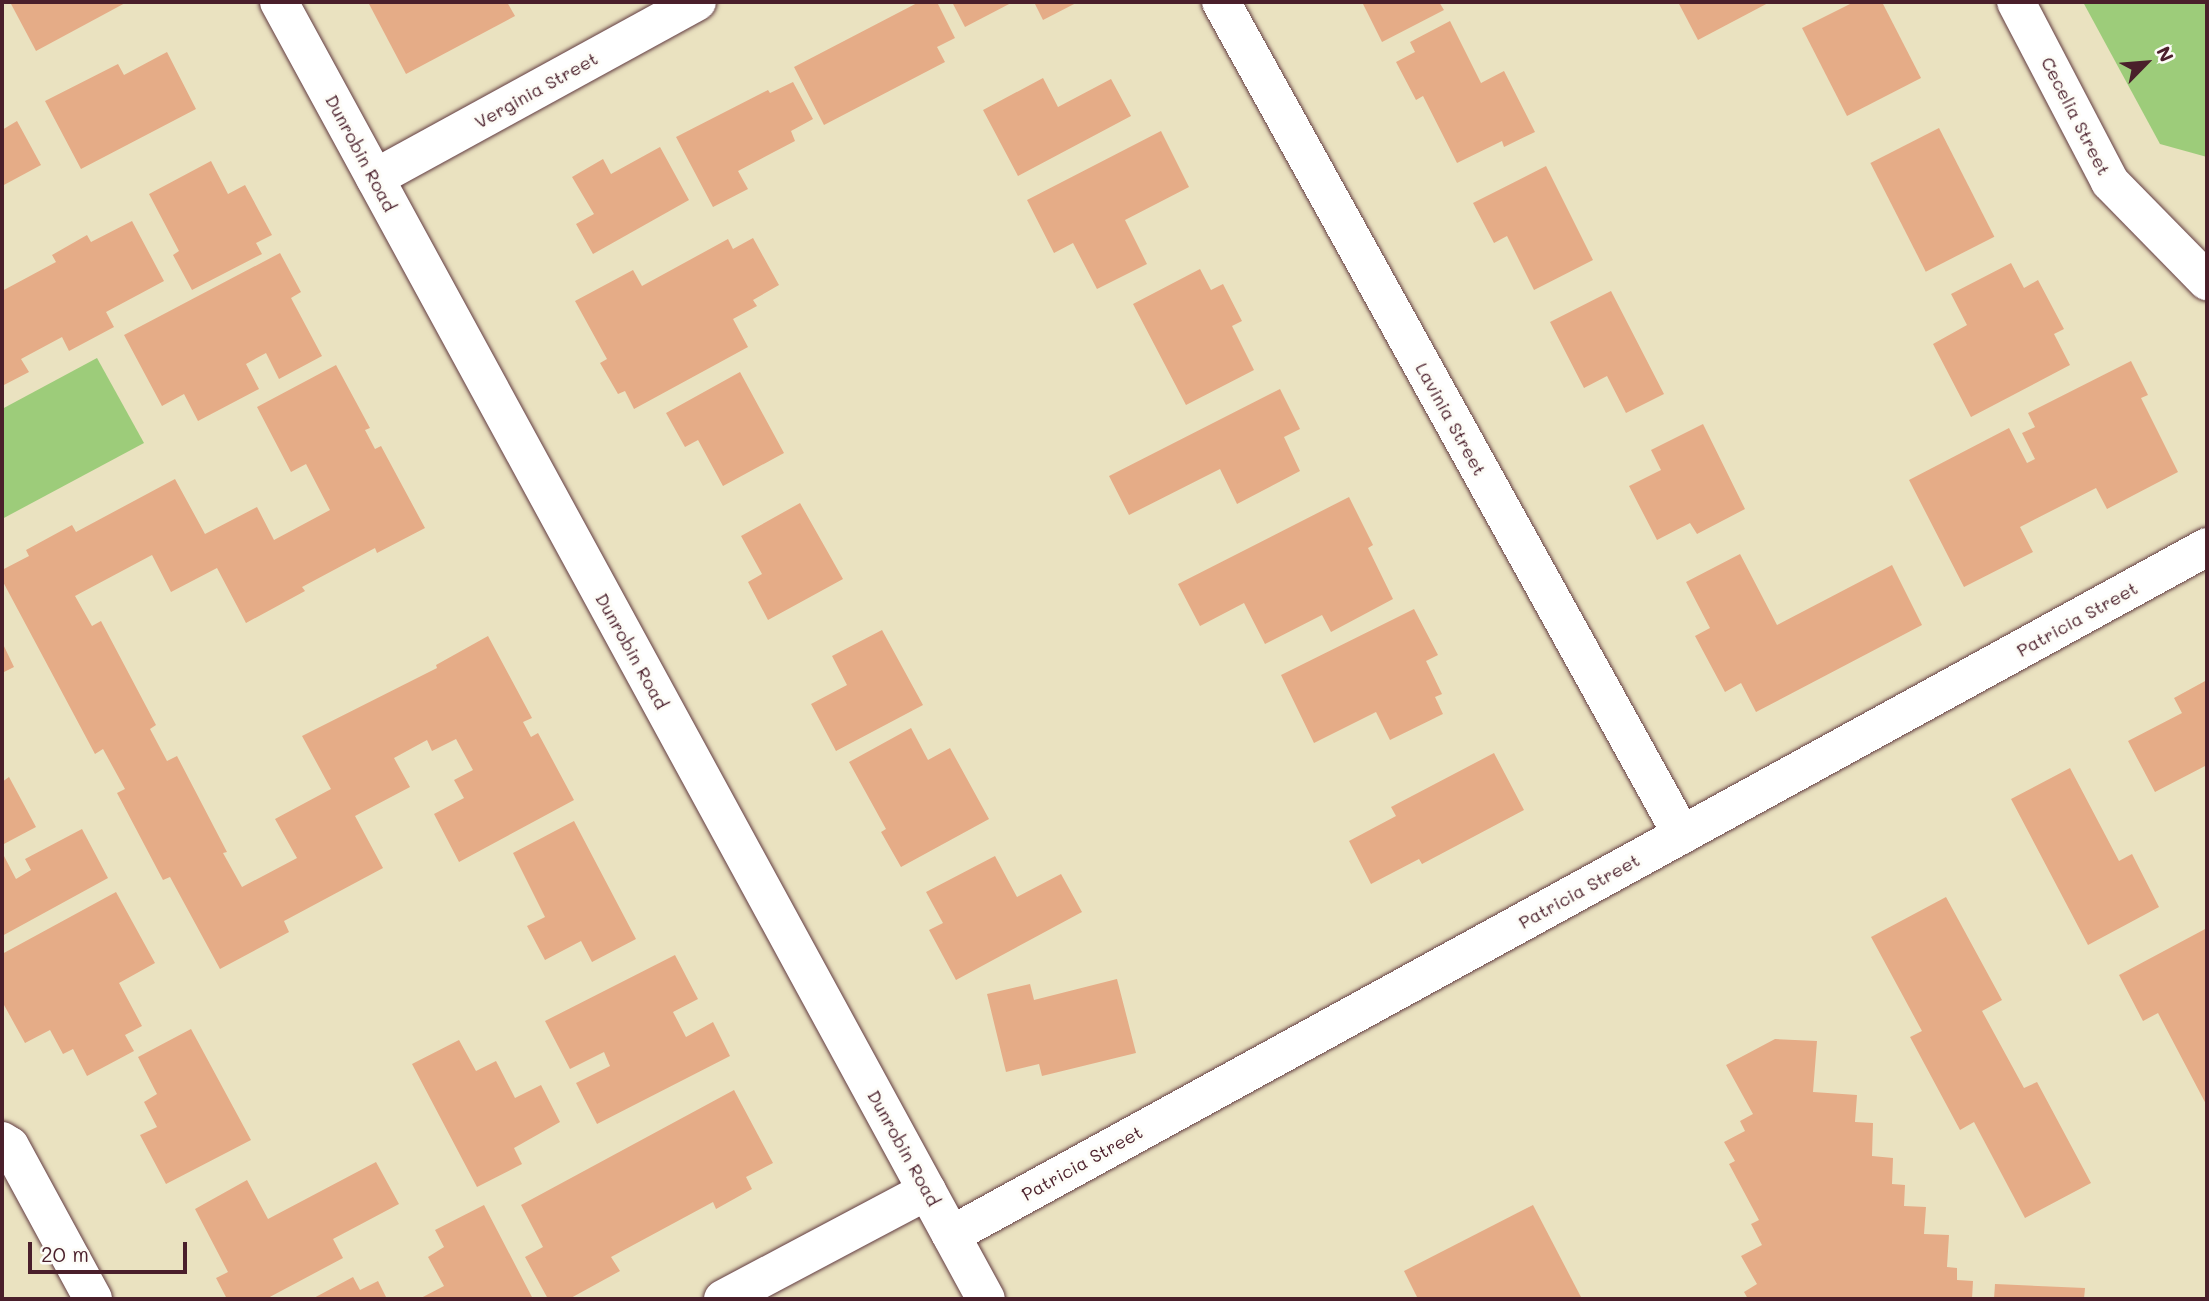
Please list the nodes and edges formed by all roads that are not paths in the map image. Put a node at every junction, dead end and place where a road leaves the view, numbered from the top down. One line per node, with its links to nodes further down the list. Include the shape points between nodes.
1 (279, 2): 5 (street, Dunrobin Road)
2 (697, 2): 5 (street, Verginia Street)
3 (1221, 2): 8 (street, Lavinia Street)
4 (2017, 2): 6 (street, Cecelia Street, via 2110,182)
5 (375, 178): 10 (street, Dunrobin Road)
6 (2207, 281)
7 (2207, 547): 8 (street, Patricia Street)
8 (1682, 835): 11 (street, Patricia Street)
9 (2, 1141): 12 (street, via 10,1146)
10 (927, 1191): 11 (street, Dunrobin Road); 13 (street)
11 (951, 1235): 14 (street, Dunrobin Road)
12 (93, 1299)
13 (723, 1299)
14 (986, 1299)

